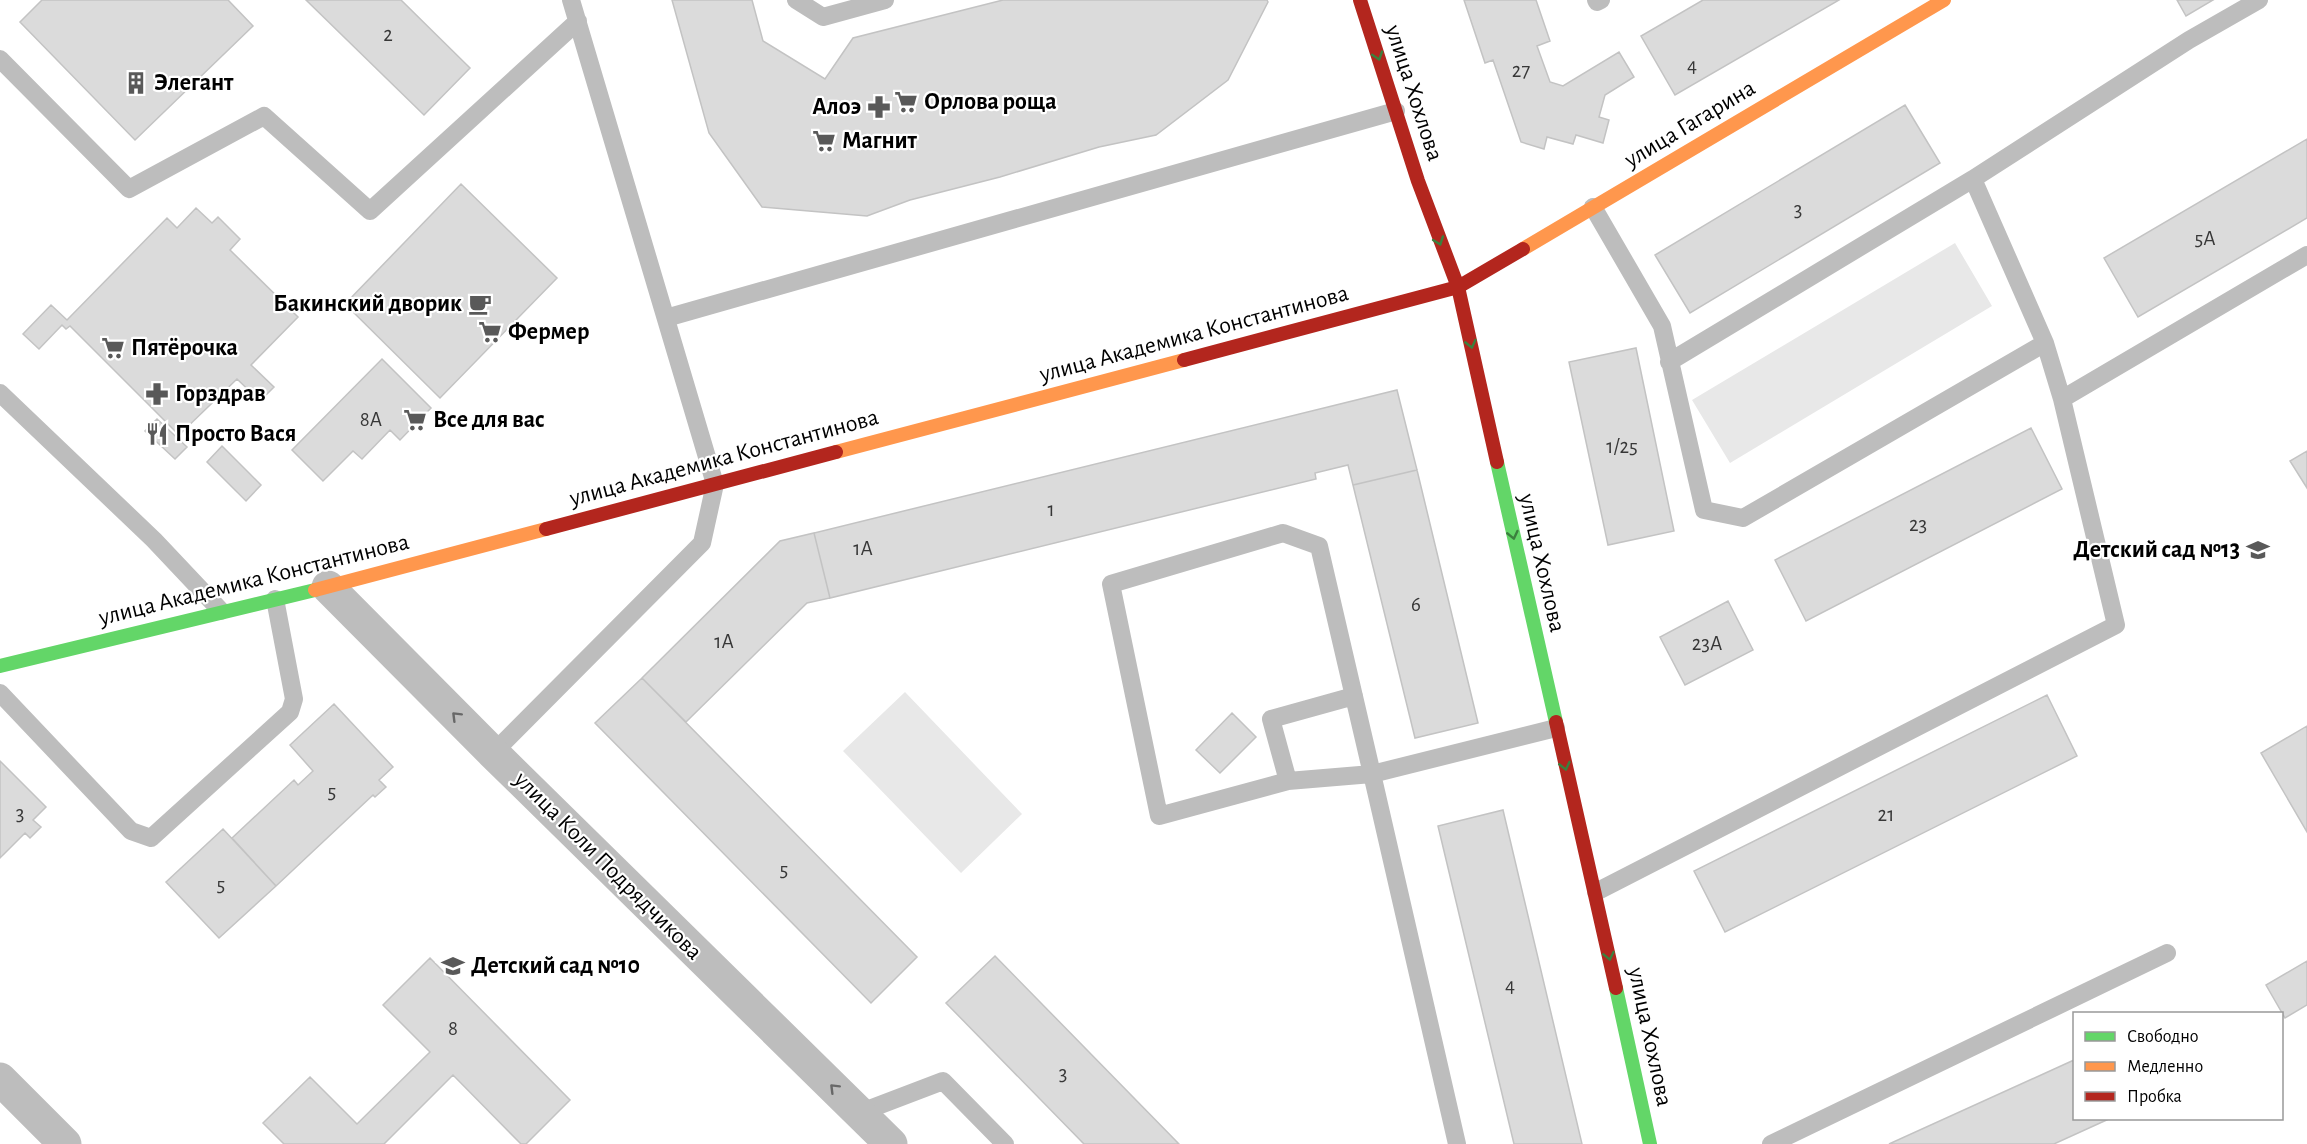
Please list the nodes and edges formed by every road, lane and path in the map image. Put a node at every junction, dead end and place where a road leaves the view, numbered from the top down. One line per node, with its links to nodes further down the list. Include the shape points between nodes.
1 (571, 0): 9 (lane)
2 (795, 0): 3 (lane, via 823,17)
3 (885, 0)
4 (1360, 0): 11 (street, улица Хохлова, one-way to 11)
5 (1596, 0): 6 (lane)
6 (1601, 0)
7 (1944, 0): 13 (street, улица Гагарина)
8 (2259, 0): 12 (lane, via 2189,40)
9 (578, 21): 10 (lane, via 370,211 264,116 129,189); 16 (lane)
10 (0, 59)
11 (1396, 111): 15 (street, улица Хохлова, one-way to 15, via 1440,247); 16 (lane)
12 (1973, 179): 17 (lane); 18 (lane)
13 (1593, 207): 15 (street, улица Гагарина); 18 (lane, via 1662,326)
14 (2307, 255): 20 (lane)
15 (1458, 287): 21 (street, улица Академика Константинова); 28 (street, улица Хохлова, one-way to 28)
16 (666, 318): 21 (lane)
17 (2045, 343): 18 (lane, via 1743,518 1704,510); 20 (lane)
18 (1670, 362)
19 (0, 393): 24 (lane, via 154,540)
20 (2062, 399): 32 (lane, via 2116,625)
21 (715, 484): 22 (street, улица Академика Константинова); 29 (lane, via 702,543)
22 (328, 586): 23 (street, улица Академика Константинова); 29 (street, улица Коли Подрядчикова, one-way to 22)
23 (275, 599): 24 (street, улица Академика Константинова); 26 (lane, via 294,699 290,712 151,838 131,831)
24 (221, 611): 25 (street, улица Академика Константинова)
25 (0, 666)
26 (0, 693)
27 (1354, 696): 30 (lane); 31 (lane, via 1271,719); 31 (lane, via 1319,546 1283,533 1111,584 1159,816)
28 (1556, 728): 30 (lane); 32 (street, улица Хохлова, one-way to 32)
29 (493, 753): 35 (street, улица Коли Подрядчикова, one-way to 29)
30 (1372, 774): 31 (lane); 39 (lane)
31 (1288, 781)
32 (1596, 892): 40 (street, улица Хохлова, one-way to 40)
33 (2167, 953): 41 (lane)
34 (0, 1079): 36 (street)
35 (859, 1113): 37 (street, улица Коли Подрядчикова); 38 (lane, via 943,1081)
36 (53, 1140)
37 (891, 1144)
38 (1005, 1144)
39 (1457, 1144)
40 (1650, 1144)
41 (1771, 1144)

